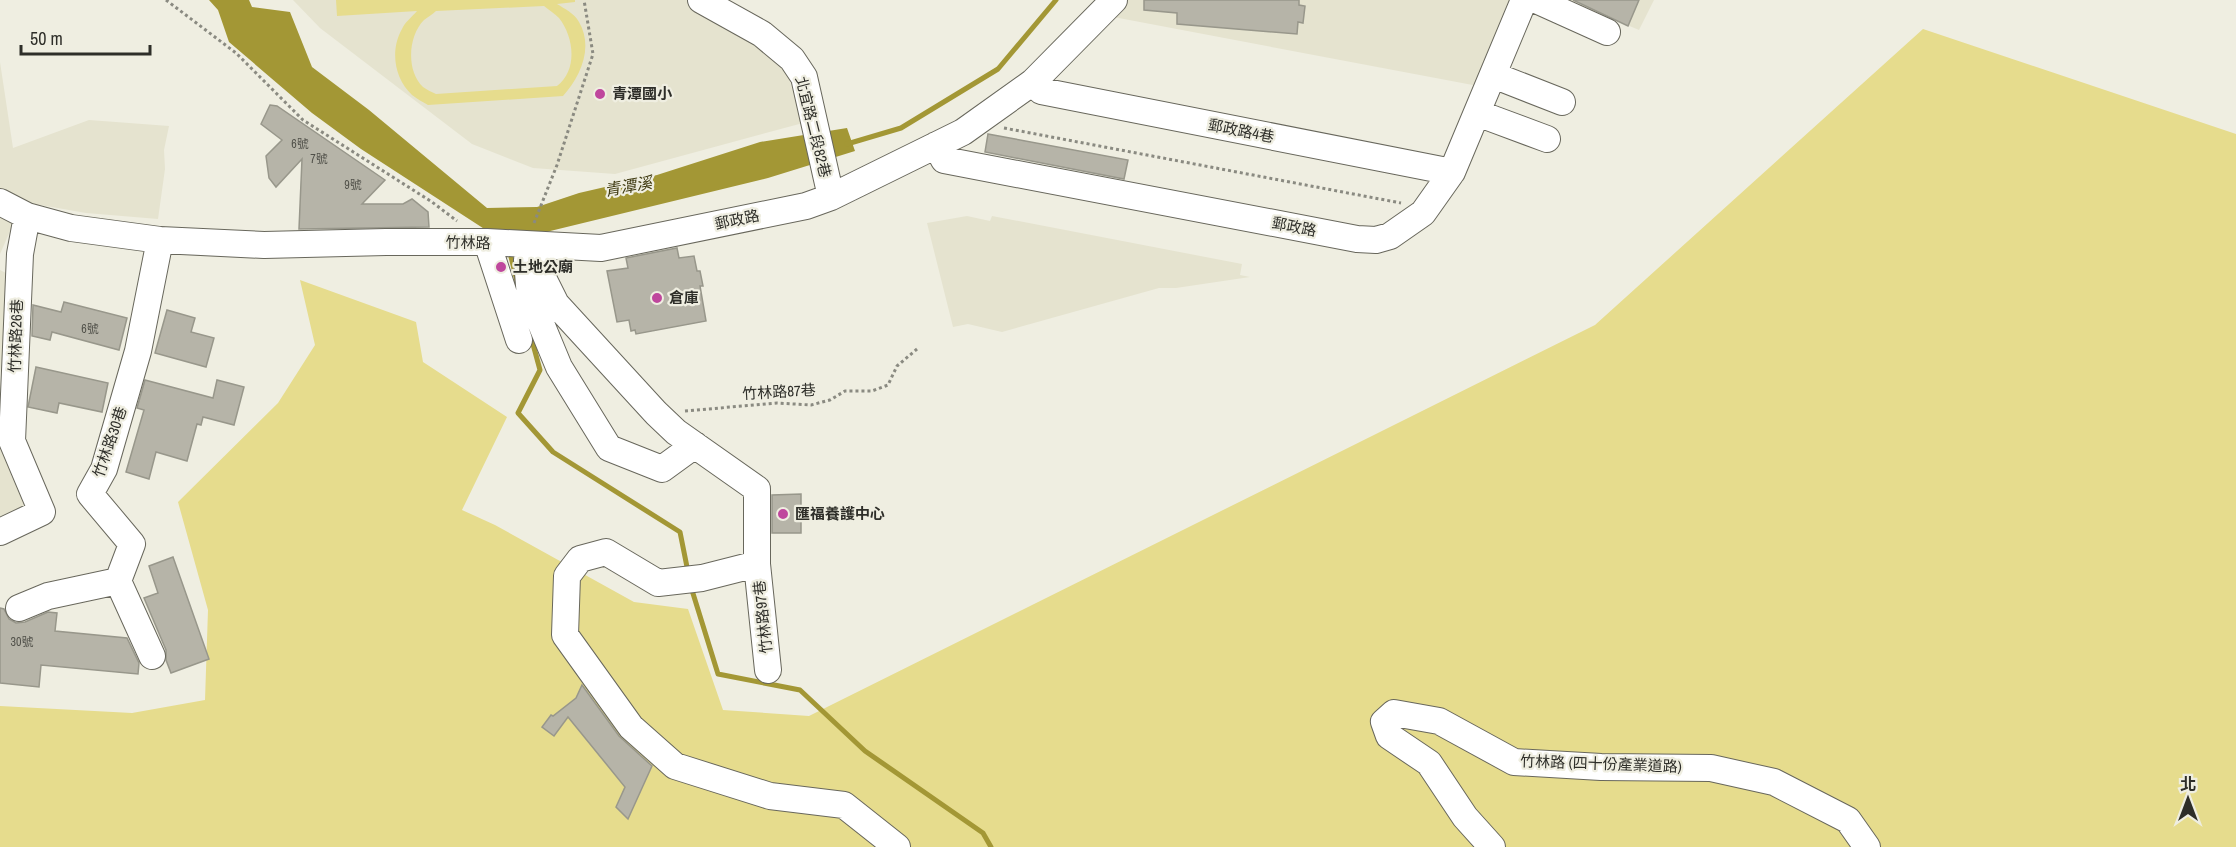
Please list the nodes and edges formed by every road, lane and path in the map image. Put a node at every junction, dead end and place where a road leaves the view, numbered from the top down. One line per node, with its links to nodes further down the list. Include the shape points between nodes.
1 (166, 0): 20 (path, via 236,53 303,120)
2 (584, 0): 23 (path, via 593,54)
3 (701, 0): 16 (street, 北宜路二段82巷, via 762,34 792,59 804,77)
4 (1114, 0): 9 (street, 郵政路)
5 (1524, 0): 8 (street, 郵政路)
6 (1536, 0): 7 (street)
7 (1607, 32)
8 (1493, 75): 10 (street); 11 (street, 郵政路)
9 (1033, 82): 12 (street, 郵政路); 15 (street, 郵政路4巷, via 1041,91)
10 (1562, 102)
11 (1477, 113): 13 (street); 15 (street, 郵政路)
12 (982, 118): 14 (street, 郵政路); 18 (path, via 986,124 1413,205)
13 (1547, 139)
14 (936, 145): 16 (street, 郵政路); 18 (street, 郵政路, via 944,160 1357,239 1390,236)
15 (1452, 172): 18 (street, 郵政路)
16 (831, 196): 23 (street, 郵政路, via 806,206 601,248)
17 (0, 202): 19 (street, 竹林路)
18 (1423, 213)
19 (27, 216): 21 (street, 竹林路, via 71,228); 24 (street, 竹林路26巷)
20 (459, 222)
21 (160, 240): 22 (street, 竹林路, via 264,245); 32 (street, 竹林路30巷, via 138,351 104,469 90,494 132,544)
22 (487, 242): 23 (street, 竹林路); 26 (street)
23 (526, 244): 28 (street, via 556,304); 29 (street, via 530,297 559,367 609,448 662,469)
24 (20, 254): 25 (street); 30 (street, 竹林路26巷, via 12,441 42,512)
25 (0, 288)
26 (519, 340)
27 (917, 349): 28 (path, 竹林路87巷, via 897,366 888,385 872,391 845,391 811,405 777,403)
28 (656, 413): 29 (street)
29 (695, 445): 31 (street, via 757,489)
30 (0, 532)
31 (757, 564): 35 (street, 竹林路97巷); 36 (street, via 658,584 606,552 580,559 567,576 565,635 631,727 675,766 770,796 844,805)
32 (118, 581): 33 (street, via 48,596); 34 (street)
33 (20, 608)
34 (152, 656)
35 (768, 670)
36 (897, 847)
37 (1492, 847): 38 (street, 竹林路 (四十份產業道路), via 1465,818 1429,763 1389,736 1384,722 1394,713 1439,721 1514,762 1711,768 1774,782 1848,820)
38 (1867, 847)

